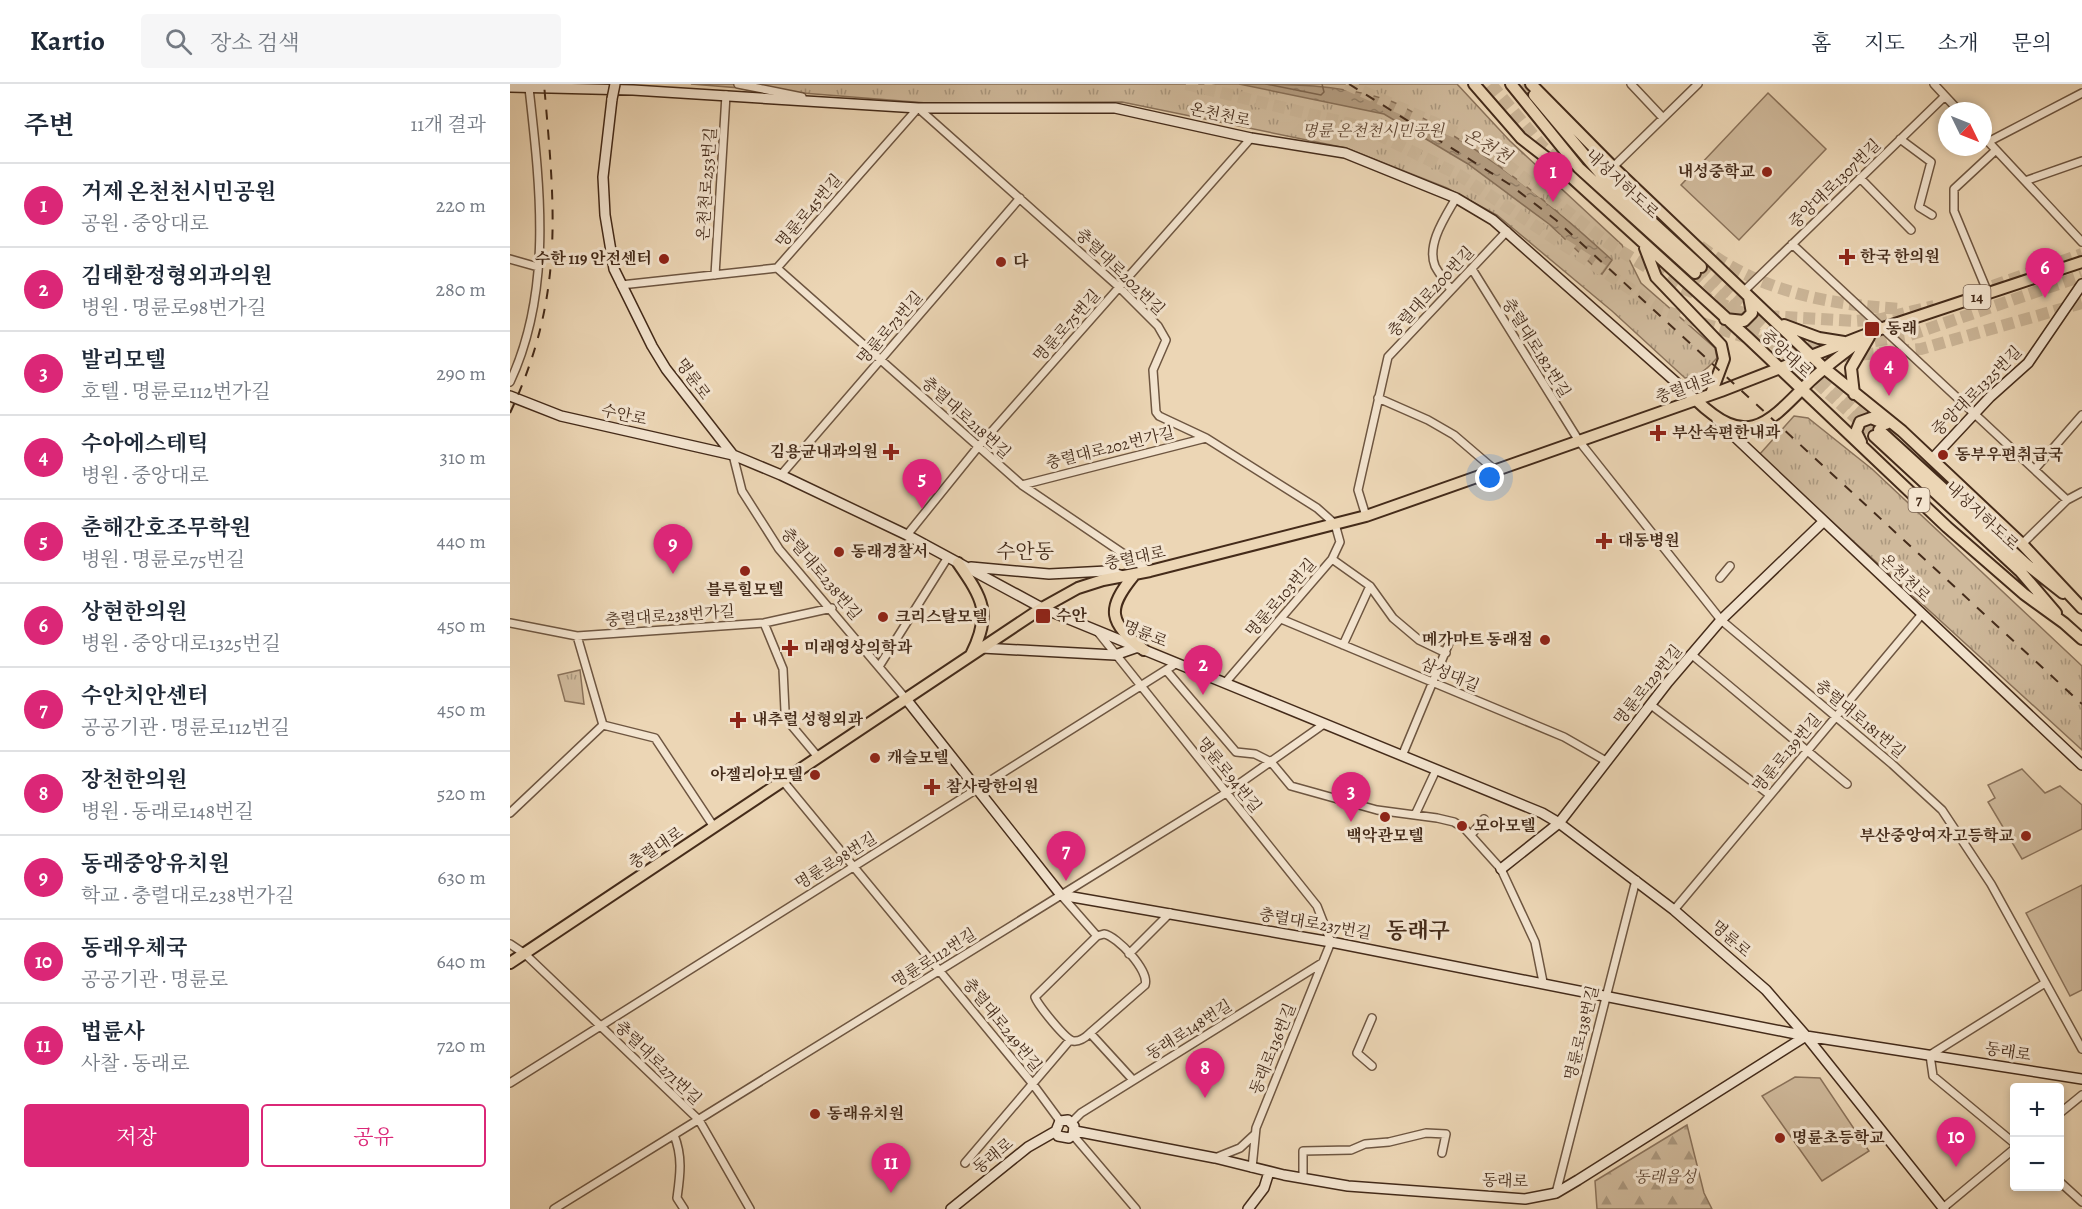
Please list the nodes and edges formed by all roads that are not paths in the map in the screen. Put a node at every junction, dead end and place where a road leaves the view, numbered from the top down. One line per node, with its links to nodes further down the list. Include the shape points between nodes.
1 (615, 84): 43 (main road, 명륜로, bridge, via 603,177 609,251)
2 (738, 84): 15 (street, 온천천로)
3 (1474, 84): 35 (main road, 중앙대로, via 1521,138 1570,176)
4 (1511, 84): 5 (main road, 내성지하도로, via 1579,168 1698,270 1584,157)
5 (1527, 84)
6 (1531, 84): 25 (main road, 중앙대로)
7 (1632, 84): 18 (street)
8 (1698, 84): 18 (street)
9 (1934, 84): 14 (street)
10 (510, 87): 11 (main road, 온천천로)
11 (529, 88): 13 (main road, 온천천로); 38 (street, via 539,177)
12 (2082, 93): 19 (street)
13 (726, 95): 15 (main road, 온천천로); 41 (street, 온천천로253번길)
14 (1945, 96): 16 (street); 21 (street, 중앙대로1307번길)
15 (825, 102): 17 (main road, 온천천로)
16 (1951, 102)
17 (918, 108): 20 (main road, 온천천로, via 1115,108); 28 (street, 충렬대로202번길); 39 (street, 명륜로45번길)
18 (1663, 118): 25 (street)
19 (1992, 136)
20 (1251, 138): 29 (main road, 온천천로, via 1345,153); 44 (street, 명륜로75번길)
21 (1900, 139): 26 (street, 중앙대로1307번길); 30 (street, via 1931,162 1919,207)
22 (1992, 146): 23 (street)
23 (1996, 150): 27 (street); 47 (street, via 1954,189 1952,199)
24 (2082, 161): 27 (street)
25 (1613, 167): 46 (main road, 중앙대로)
26 (1860, 178): 31 (street); 34 (street, 중앙대로1307번길)
27 (2025, 181): 33 (street)
28 (1020, 198): 44 (street, 충렬대로202번길); 53 (street, 명륜로73번길)
29 (1456, 198): 32 (main road, 온천천로); 45 (street, via 1439,228 1433,254 1434,265)
30 (1932, 215)
31 (1911, 230)
32 (1507, 231): 40 (street, 충렬대로200번길); 60 (main road, 온천천로)
33 (2082, 242)
34 (1792, 244): 46 (street, 중앙대로1307번길); 50 (street)
35 (1644, 245): 48 (main road, 중앙대로); 60 (main road, via 1656,277 1721,345 1724,359)
36 (510, 260): 38 (street)
37 (2082, 262): 47 (main road, 충렬대로 / 14)
38 (538, 267): 56 (street, via 530,326)
39 (777, 268): 41 (street, 명륜로45번길); 53 (street, 충렬대로218번길)
40 (1472, 269): 45 (street, 충렬대로200번길); 68 (street, 충렬대로182번길)
41 (715, 274): 43 (street, 명륜로45번길)
42 (2082, 284): 63 (main road, 중앙대로1325번길, via 2028,363)
43 (621, 285): 71 (main road, 명륜로, via 666,369)
44 (1119, 287): 67 (street, 충렬대로202번길, via 1158,326 1166,340 1154,370 1156,412); 69 (street, 명륜로75번길)
45 (1451, 290): 61 (street, 충렬대로200번길, via 1388,357)
46 (1746, 293): 48 (main road, via 1752,313 1744,321); 49 (main road, 중앙대로)
47 (1988, 293): 50 (main road, 충렬대로 / 14)
48 (1725, 319): 55 (main road, 중앙대로)
49 (1775, 320): 51 (main road, via 1819,338); 52 (main road, 중앙대로)
50 (1878, 330): 51 (main road, 충렬대로 / 14); 54 (main road); 58 (main road, via 1851,368); 63 (street)
51 (1847, 342): 52 (main road, 충렬대로 / 14)
52 (1811, 355): 54 (main road, 중앙대로); 55 (main road, 충렬대로 / 14)
53 (880, 360): 69 (street, 충렬대로218번길); 75 (street, 명륜로73번길)
54 (1824, 368): 57 (main road); 58 (main road, 중앙대로)
55 (1780, 369): 57 (main road, 중앙대로 / 7); 60 (main road, 충렬대로)
56 (510, 382)
57 (1802, 390): 62 (main road, via 1767,423 1746,428); 70 (main road, 중앙대로 / 7)
58 (1854, 394): 65 (main road, 중앙대로)
59 (510, 396): 71 (main road, 수안로, via 561,416)
60 (1705, 397): 62 (main road); 68 (main road, 충렬대로)
61 (1378, 398): 74 (street, via 1454,435); 79 (street, 충렬대로200번길, via 1358,490)
62 (1708, 412): 80 (main road, 온천천로)
63 (1974, 413): 72 (main road, 중앙대로1325번길); 73 (street)
64 (2082, 416): 73 (street)
65 (1902, 431): 70 (main road, via 1871,418 1864,419 1856,432); 72 (main road, 중앙대로)
66 (1876, 433): 87 (main road, 내성지하도로 / 7)
67 (1206, 438): 76 (street, 충렬대로202번가길); 81 (street, 충렬대로202번길, via 1317,508)
68 (1579, 441): 74 (main road, 충렬대로); 98 (street, 충렬대로181번길)
69 (978, 447): 76 (street, 충렬대로218번길); 82 (street, 명륜로75번길)
70 (1866, 449): 100 (main road, 중앙대로 / 7, via 2024,594)
71 (733, 456): 75 (main road, 명륜로); 94 (street, 충렬대로238번길, via 742,491 773,539)
72 (1932, 459): 83 (main road, 중앙대로)
73 (2035, 469): 78 (street)
74 (1496, 471): 79 (main road, 충렬대로)
75 (782, 475): 82 (main road, 명륜로)
76 (1022, 485): 88 (street, 충렬대로218번길)
77 (2082, 492): 78 (street)
78 (2067, 500): 83 (street)
79 (1366, 516): 81 (main road, 충렬대로)
80 (1823, 522): 96 (main road, 온천천로); 98 (main road, 명륜로129번길)
81 (1335, 524): 84 (street, 명륜로103번길, via 1340,542); 88 (main road, 충렬대로)
82 (907, 535): 85 (main road, 명륜로)
83 (2022, 544): 93 (main road, 중앙대로)
84 (1332, 559): 92 (street); 97 (street, 명륜로103번길)
85 (957, 562): 90 (main road, via 1049,574 1107,571); 95 (main road, 명륜로); 111 (main road, via 983,604 981,633); 114 (street)
86 (1730, 566): 91 (street)
87 (2023, 568): 93 (main road, 내성지하도로); 100 (main road, 내성지하도로)
88 (1150, 571): 89 (main road, 충렬대로)
89 (1135, 574): 90 (main road, 충렬대로); 108 (main road, via 1119,594 1114,615 1121,630)
90 (1123, 576): 95 (main road, 충렬대로, via 1078,588)
91 (1720, 578)
92 (1370, 586): 106 (street); 109 (street, via 1394,618 1419,640)
93 (2079, 605)
94 (832, 608): 101 (street, 충렬대로238번가길); 114 (street, 충렬대로238번길)
95 (1042, 608): 102 (main road, 명륜로); 107 (main road, 충렬대로)
96 (1922, 614): 121 (street, 명륜로139번길); 129 (main road, 온천천로)
97 (1281, 619): 106 (street, 삼성대길); 117 (street, 명륜로103번길)
98 (1721, 620): 110 (main road, 명륜로129번길); 121 (street, 충렬대로181번길)
99 (510, 623): 103 (street, 충렬대로238번가길)
100 (2064, 623): 104 (main road, 중앙대로 / 7)
101 (764, 624): 103 (street, 충렬대로238번가길); 126 (street, via 783,669 784,711)
102 (1097, 630): 108 (main road, 명륜로); 112 (street, 명륜로94번길)
103 (577, 636): 123 (street)
104 (2082, 639)
105 (1449, 643): 109 (street)
106 (1343, 645): 116 (street, 삼성대길)
107 (982, 648): 111 (main road, 충렬대로); 112 (main road)
108 (1141, 648): 112 (main road); 113 (main road, 명륜로)
109 (1446, 653): 116 (street)
110 (1691, 654): 120 (main road, 명륜로129번길); 124 (street)
111 (971, 655): 119 (main road, 충렬대로)
112 (1115, 655): 118 (street, 명륜로94번길)
113 (1177, 663): 115 (street, 명륜로98번길); 117 (main road, 명륜로)
114 (880, 665): 119 (street, 충렬대로238번길)
115 (1166, 670): 118 (street, 명륜로98번길); 128 (street, via 1236,752 1256,754)
116 (1433, 682): 125 (street); 127 (street, 삼성대길, via 1564,737)
117 (1225, 683): 122 (main road, 명륜로)
118 (1140, 687): 133 (street, 명륜로98번길); 134 (street, 명륜로94번길)
119 (906, 699): 126 (main road, 충렬대로); 133 (main road)
120 (1651, 705): 127 (main road, 명륜로129번길); 135 (street)
121 (1835, 717): 124 (street, 명륜로139번길); 157 (street, 충렬대로181번길, via 1942,810 1991,884)
122 (1324, 724): 125 (main road, 명륜로); 128 (street, 명륜로112번길)
123 (603, 725): 136 (street); 140 (street, via 655,738)
124 (1808, 750): 132 (street); 135 (street, 명륜로139번길)
125 (1402, 756): 130 (main road, 명륜로)
126 (818, 757): 131 (main road, 충렬대로)
127 (1606, 761): 139 (main road, 명륜로129번길)
128 (1271, 762): 134 (street, 명륜로112번길); 137 (street, via 1291,786 1377,810)
129 (2082, 765)
130 (1436, 770): 137 (street); 139 (main road, 명륜로)
131 (783, 781): 140 (main road, 충렬대로); 142 (street, 충렬대로249번길)
132 (1847, 784)
133 (977, 789): 142 (street, 명륜로98번길); 145 (main road)
134 (1226, 793): 145 (street, 명륜로112번길); 149 (street, 명륜로94번길, via 1317,906)
135 (1770, 795): 146 (street, 명륜로139번길)
136 (510, 813)
137 (1415, 815): 141 (street, via 1454,822)
138 (1484, 819): 141 (street)
139 (1559, 823): 143 (main road, 명륜로129번길); 144 (main road, 명륜로)
140 (714, 826): 151 (main road, 충렬대로)
141 (1471, 835): 143 (street)
142 (854, 867): 155 (street, 충렬대로249번길); 160 (street, 명륜로98번길)
143 (1501, 869): 156 (street, via 1535,942)
144 (1636, 880): 146 (main road, 명륜로); 158 (street, 명륜로138번길)
145 (1061, 895): 147 (main road, 충렬대로237번길); 148 (street); 155 (street, 명륜로112번길)
146 (1674, 910): 162 (main road, 명륜로, via 1766,990)
147 (1170, 913): 149 (main road, 충렬대로237번길); 152 (street)
148 (1097, 936): 152 (street, via 1110,935); 163 (street, via 1035,997)
149 (1331, 942): 154 (street, 동래로136번길); 156 (main road, 충렬대로237번길)
150 (510, 944): 151 (street, 충렬대로271번길)
151 (525, 954): 153 (main road, 충렬대로); 160 (street, 충렬대로271번길)
152 (1129, 954): 161 (street, via 1146,973 1145,985)
153 (510, 963)
154 (1322, 963): 168 (street, 동래로148번길); 178 (street, 동래로136번길)
155 (939, 970): 170 (street, 충렬대로249번길); 173 (street, 명륜로112번길)
156 (1543, 982): 158 (main road, 충렬대로237번길)
157 (2045, 983): 164 (street, 충렬대로181번길); 165 (street, 동래로)
158 (1605, 995): 162 (main road, 충렬대로237번길); 188 (street, 명륜로138번길)
159 (1372, 1018): 166 (street, via 1357,1053)
160 (600, 1026): 169 (street, 명륜로98번길); 173 (street, 충렬대로271번길)
161 (1090, 1034): 163 (street, via 1082,1040); 168 (street)
162 (1806, 1036): 165 (main road, 동래로); 188 (main road, 동래로); 190 (main road, 명륜로)
163 (1070, 1040): 170 (street)
164 (2082, 1049)
165 (1930, 1055): 167 (main road, 동래로); 179 (street, via 1933,1076)
166 (1372, 1066)
167 (2082, 1079)
168 (1133, 1080): 175 (street, 동래로148번길)
169 (510, 1083)
170 (1032, 1083): 174 (street, 충렬대로249번길); 183 (street)
171 (2082, 1095): 172 (street)
172 (2064, 1110)
173 (699, 1120): 177 (street, 명륜로112번길); 193 (street, 충렬대로271번길)
174 (1060, 1121): 175 (main road, 동래로); 176 (main road)
175 (1073, 1129): 176 (main road, 동래로, via 1063,1139); 182 (main road, 동래로); 195 (street)
176 (1056, 1131): 194 (main road, 동래로, via 1028,1147)
177 (674, 1135): 191 (street, 명륜로112번길); 192 (street, via 681,1169 677,1198)
178 (1254, 1135): 182 (street, via 1240,1148); 184 (street, 동래로136번길)
179 (2010, 1140)
180 (2010, 1152): 190 (street, 명륜로)
181 (1442, 1153): 186 (street, via 1446,1134 1426,1133 1351,1150 1303,1151)
182 (1215, 1158): 184 (main road, 동래로)
183 (965, 1163)
184 (1252, 1168): 185 (main road, 동래로)
185 (1269, 1172): 186 (main road, 동래로); 196 (main road, via 1264,1188)
186 (1303, 1177): 188 (main road, 동래로, via 1348,1186 1525,1199)
187 (2064, 1186): 189 (street)
188 (1556, 1193)
189 (2082, 1202)
190 (1943, 1208)
191 (554, 1209)
192 (684, 1209)
193 (750, 1209)
194 (951, 1209)
195 (1136, 1209)
196 (1248, 1209)

